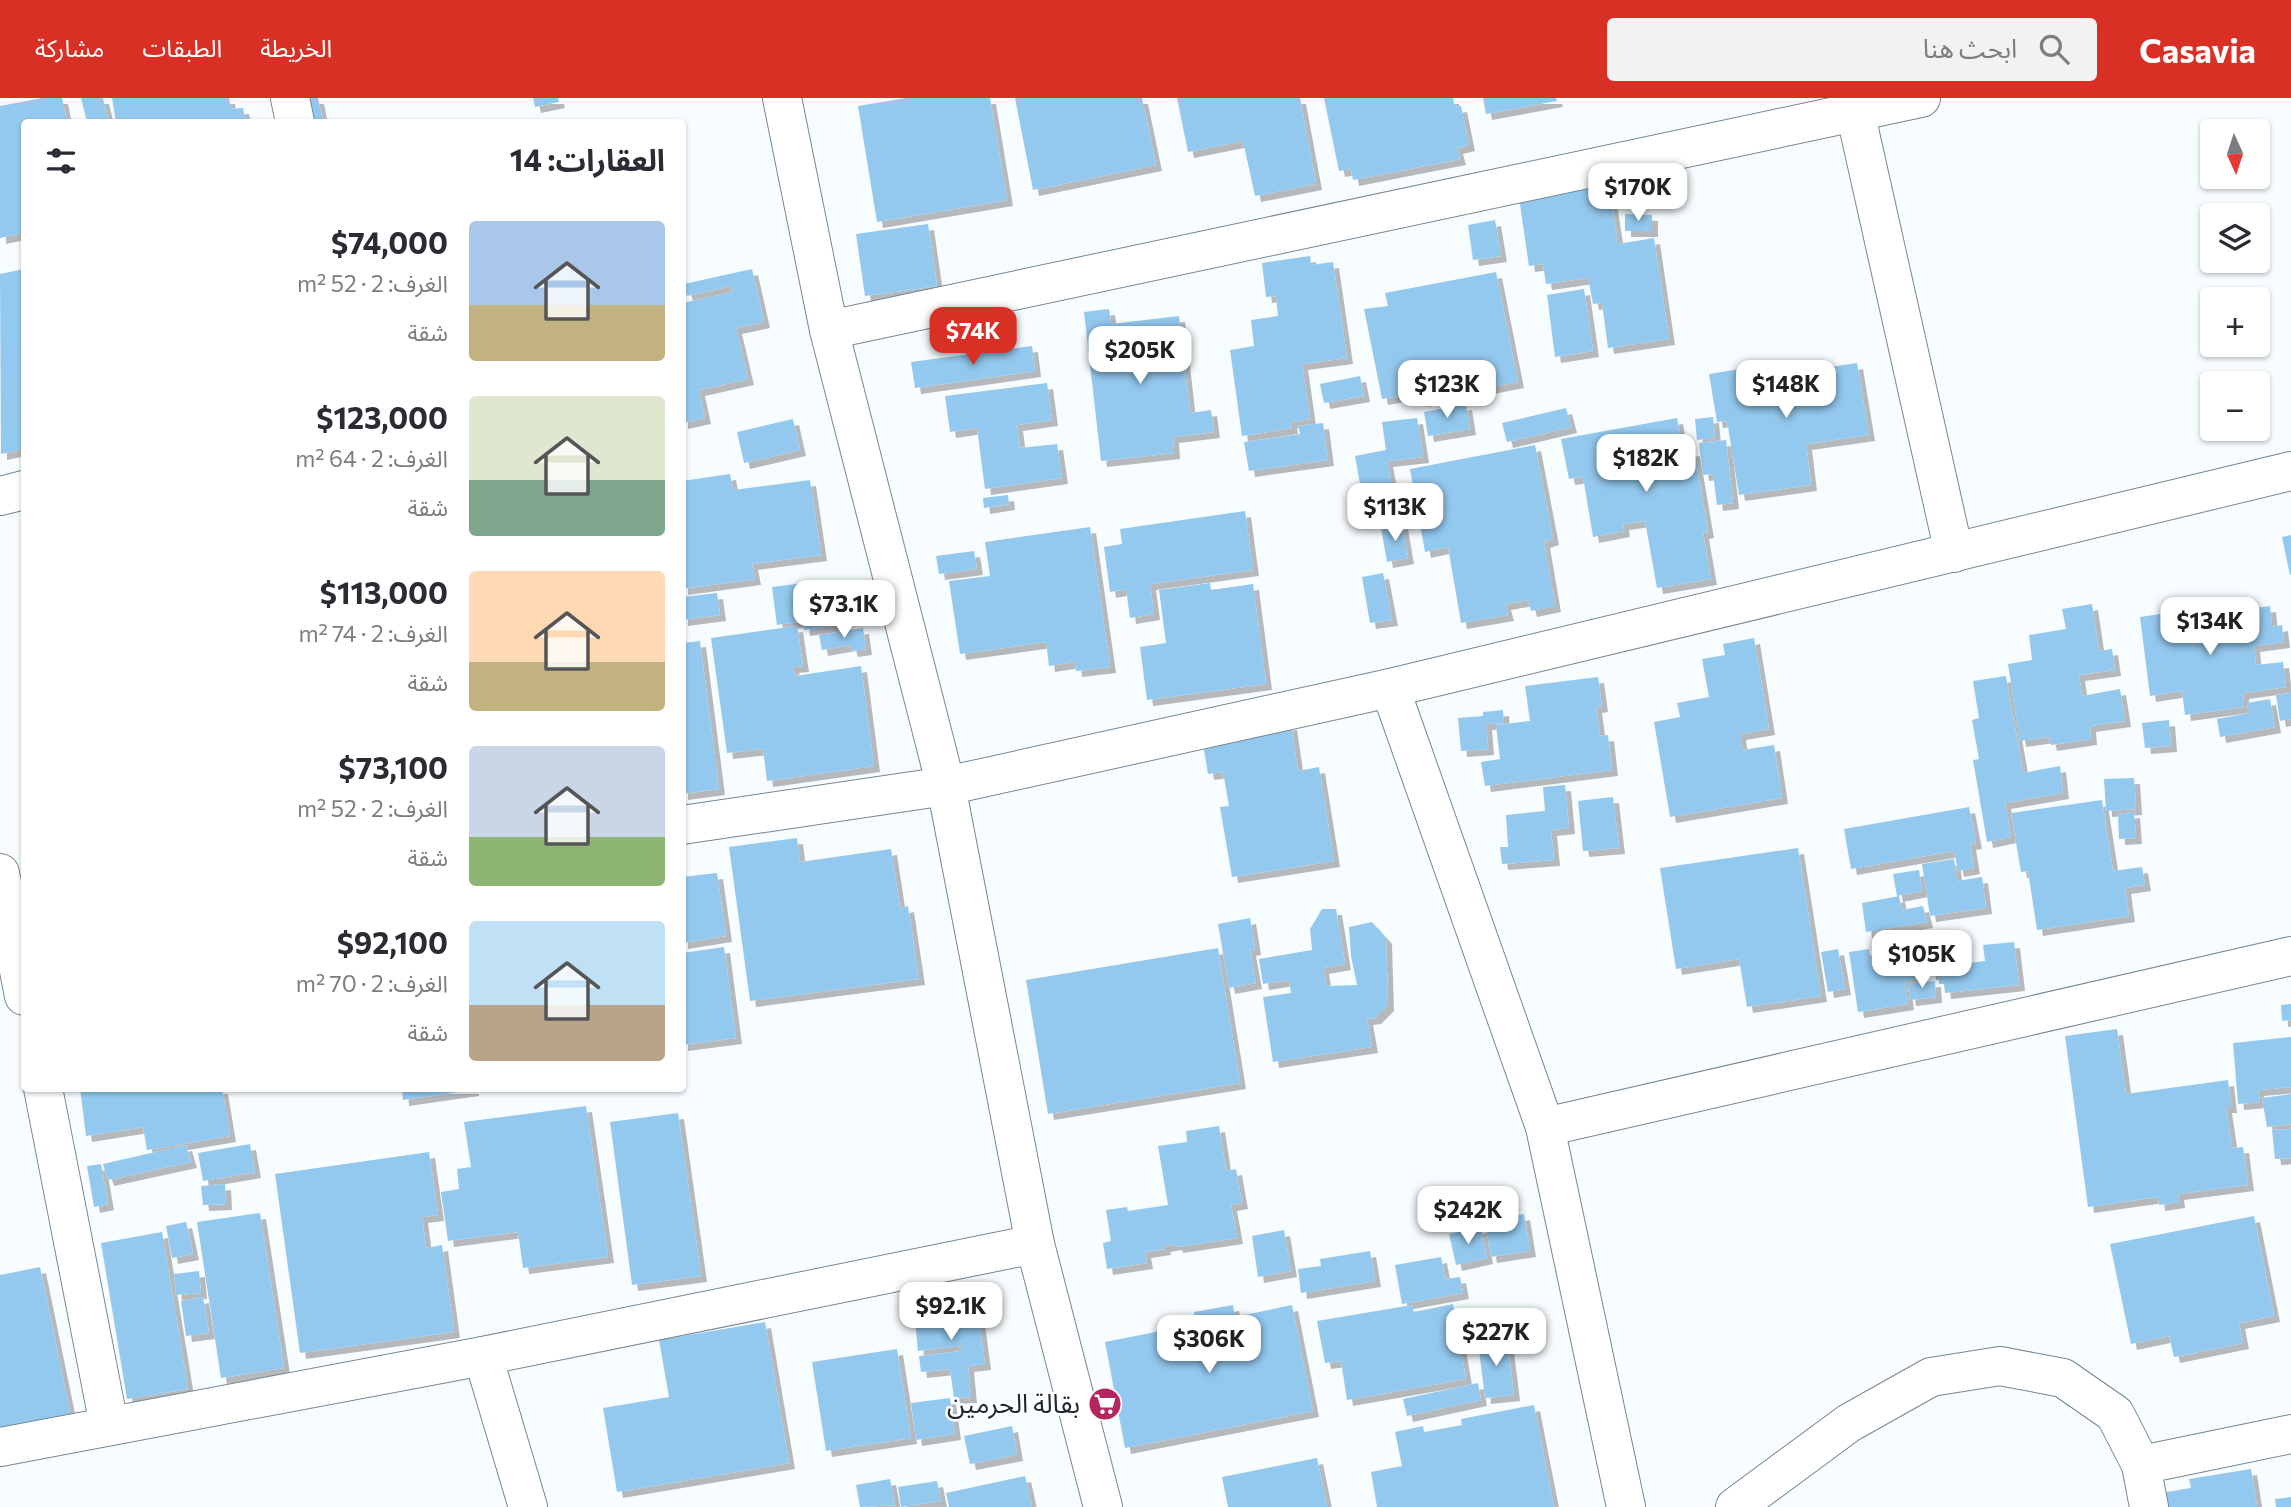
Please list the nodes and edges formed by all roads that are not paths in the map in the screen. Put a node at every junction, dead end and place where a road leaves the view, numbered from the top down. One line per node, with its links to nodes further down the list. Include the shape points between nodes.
1 (290, 98): 5 (street)
2 (782, 98): 6 (street)
3 (1921, 98): 4 (street)
4 (1854, 105): 6 (street); 10 (street)
5 (294, 119)
6 (829, 330): 12 (street)
7 (2291, 471): 10 (street)
8 (21, 491): 9 (street)
9 (0, 495)
10 (1954, 553): 11 (street)
11 (1390, 688): 12 (street); 18 (street)
12 (946, 786): 13 (street); 19 (street)
13 (686, 824)
14 (9, 875): 16 (street)
15 (2291, 956): 18 (street)
16 (21, 972)
17 (44, 1092): 21 (street)
18 (1545, 1127): 27 (street)
19 (1035, 1244): 20 (street); 26 (street)
20 (483, 1356): 21 (street); 25 (street)
21 (109, 1425): 23 (street)
22 (2291, 1434): 24 (street)
23 (0, 1447)
24 (2141, 1465): 28 (street, via 2115,1414 2063,1378 2000,1366 1931,1377 1849,1423); 29 (street)
25 (528, 1507)
26 (1103, 1507)
27 (1626, 1507)
28 (1735, 1507)
29 (2149, 1507)

